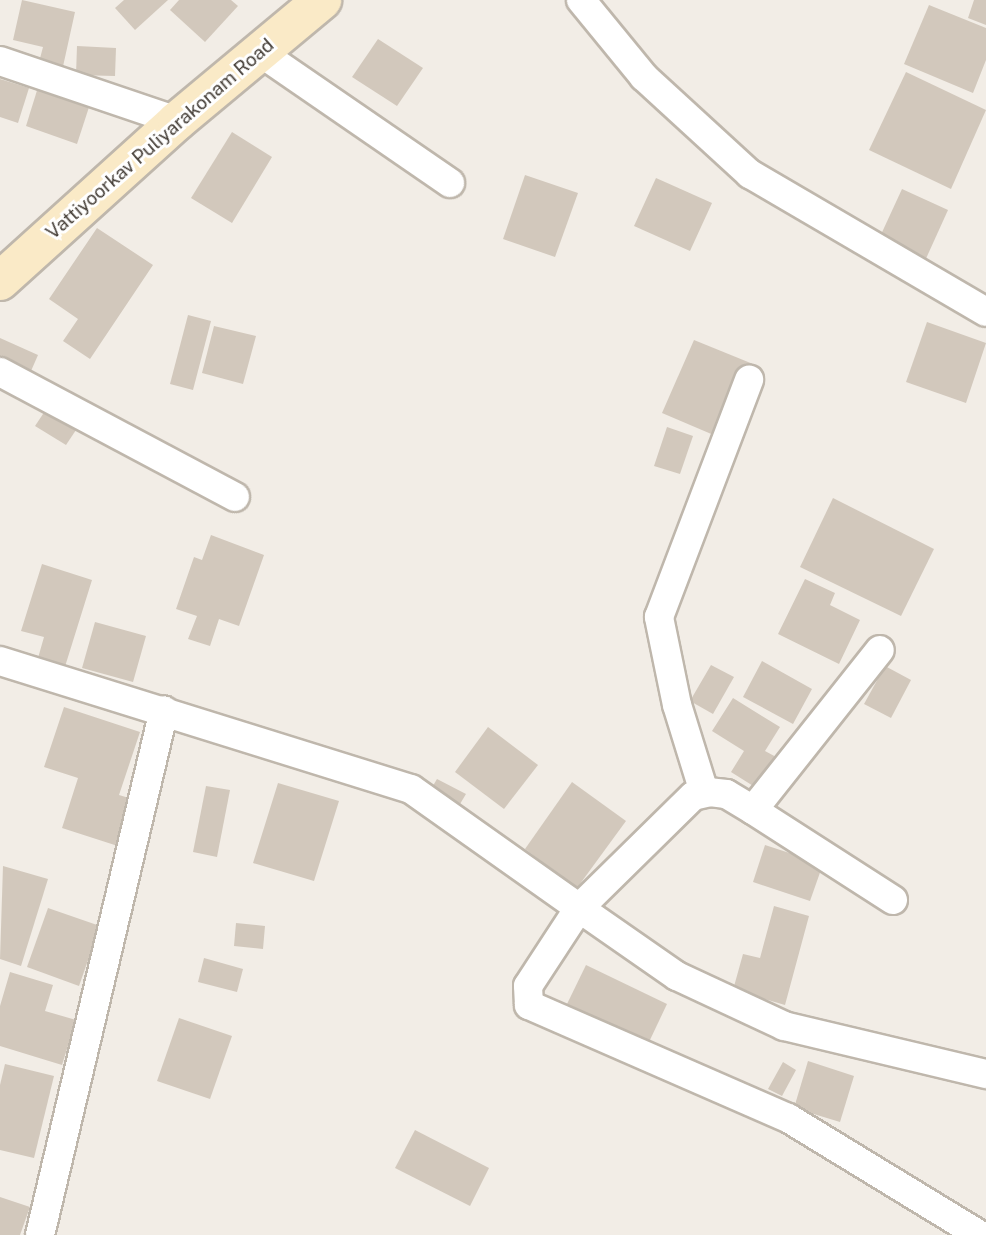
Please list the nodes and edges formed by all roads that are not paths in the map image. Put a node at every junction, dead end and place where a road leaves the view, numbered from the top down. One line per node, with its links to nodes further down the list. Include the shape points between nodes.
1 (322, 0): 3 (main road, Vattiyoorkav Puliyarakonam Road)
2 (581, 0): 8 (street, via 644,78 750,174)
3 (258, 51): 5 (main road, Vattiyoorkav Puliyarakonam Road); 6 (street)
4 (0, 61): 5 (street)
5 (177, 121): 7 (main road, Vattiyoorkav Puliyarakonam Road)
6 (450, 183)
7 (0, 281)
8 (986, 312)
9 (0, 372): 11 (street)
10 (749, 380): 15 (street, via 659,617 677,705)
11 (234, 497)
12 (880, 650): 16 (street)
13 (0, 661): 14 (street)
14 (164, 710): 18 (street, via 411,789); 20 (street)
15 (704, 792): 16 (street, via 726,794); 18 (street, via 692,796)
16 (753, 810): 17 (street)
17 (893, 900)
18 (579, 908): 19 (street, via 677,976 784,1026); 21 (street, via 528,986 529,1005 788,1118)
19 (986, 1074)
20 (40, 1235)
21 (980, 1235)

